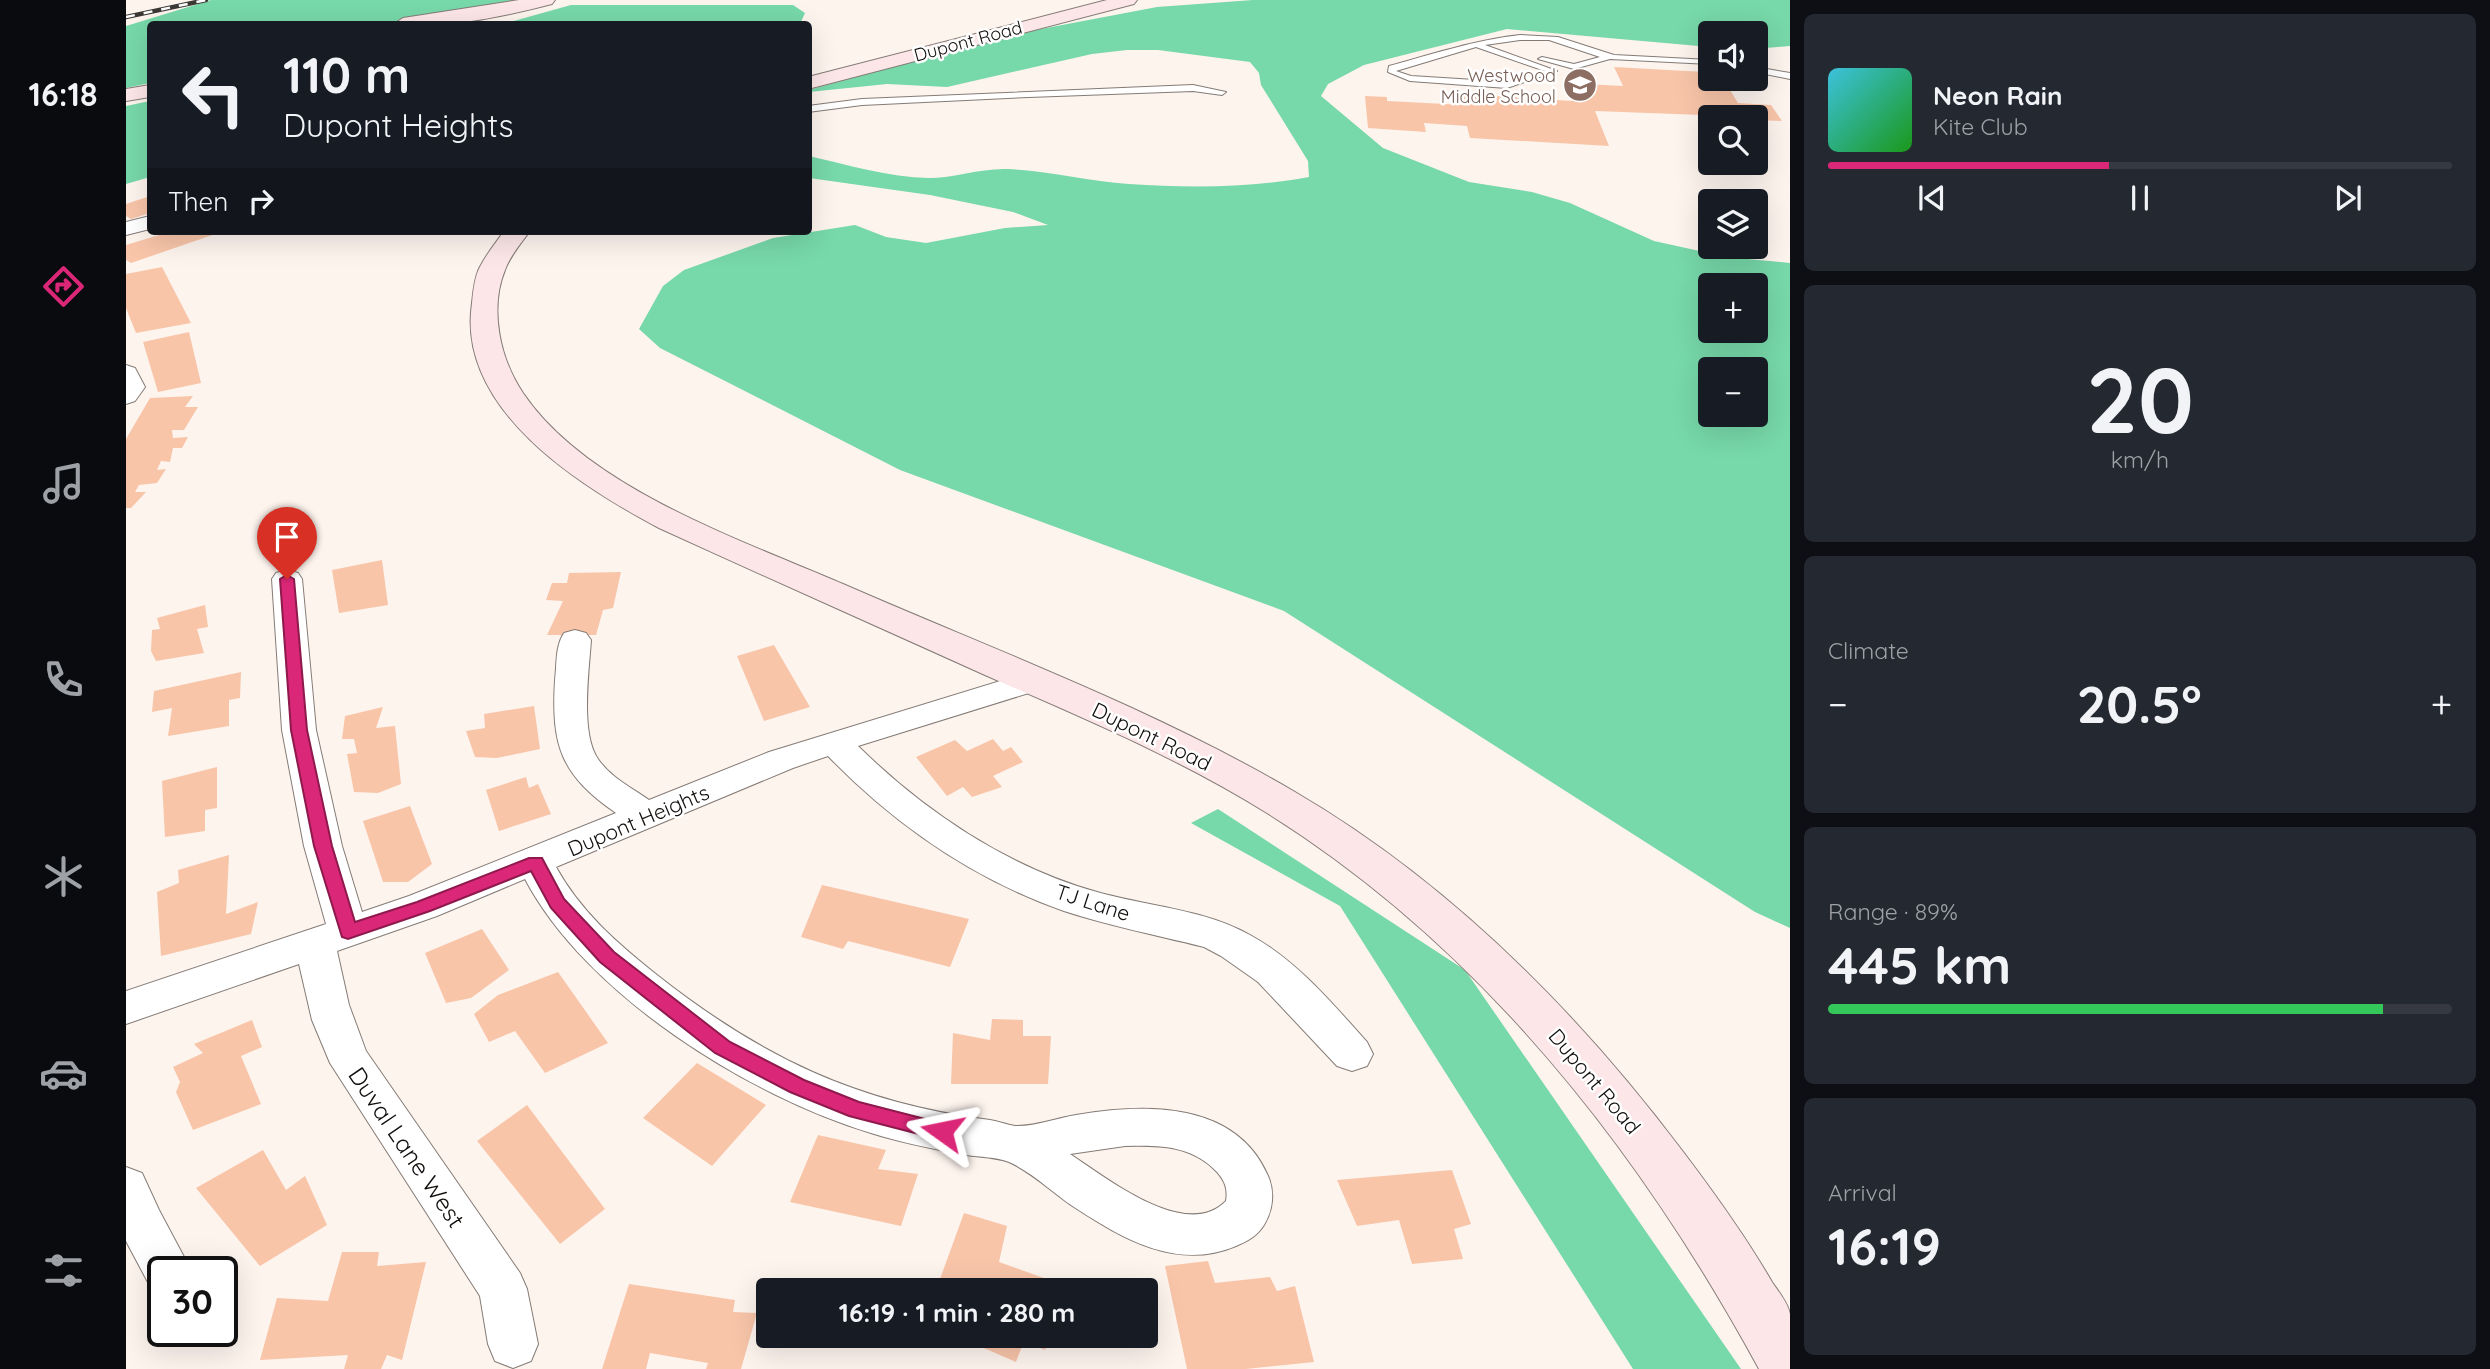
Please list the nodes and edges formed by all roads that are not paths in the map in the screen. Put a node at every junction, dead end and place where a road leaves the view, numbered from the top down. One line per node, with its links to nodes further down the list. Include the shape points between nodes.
1 (545, 0): 3 (street)
2 (1128, 0): 10 (street, Dupont Road)
3 (425, 21)
4 (1491, 42): 5 (lane); 6 (lane, via 1542,37); 6 (lane, via 1565,66)
5 (1478, 45): 5 (lane, via 1553,71 1507,85 1410,78 1392,72 1392,68)
6 (1611, 56): 7 (lane)
7 (1698, 61)
8 (1768, 72): 9 (lane)
9 (1790, 76)
10 (812, 82)
11 (147, 92): 13 (street)
12 (1222, 92): 14 (lane, via 1193,88 1029,94)
13 (126, 95)
14 (812, 108)
15 (147, 223): 16 (street)
16 (126, 229)
17 (515, 235): 22 (street, Dupont Road, via 490,275 482,314 484,344 514,402 570,460 636,504 671,521)
18 (126, 373): 19 (street, via 132,387)
19 (126, 396)
20 (287, 579): 26 (street, Duval Lane West, via 299,730 323,846)
21 (575, 640): 24 (street, via 571,700 579,759)
22 (1033, 681): 23 (street, Dupont Heights); 33 (street, Dupont Road, via 1129,723 1285,805 1428,909 1550,1027 1625,1114 1695,1207 1755,1300)
23 (834, 742): 24 (street, Dupont Heights); 28 (street, TJ Lane, via 892,800 982,859 1078,901 1235,943 1289,987)
24 (647, 817): 25 (street, Dupont Heights)
25 (535, 862): 26 (street, Dupont Heights); 29 (street, via 558,904 607,957 722,1047 856,1110)
26 (332, 937): 27 (street, Dupont Heights); 32 (street, Duval Lane West, via 325,997 337,1036 503,1289)
27 (126, 1008)
28 (1352, 1054)
29 (1016, 1145)
30 (126, 1187): 31 (street)
31 (159, 1256)
32 (513, 1344)
33 (1790, 1367)

